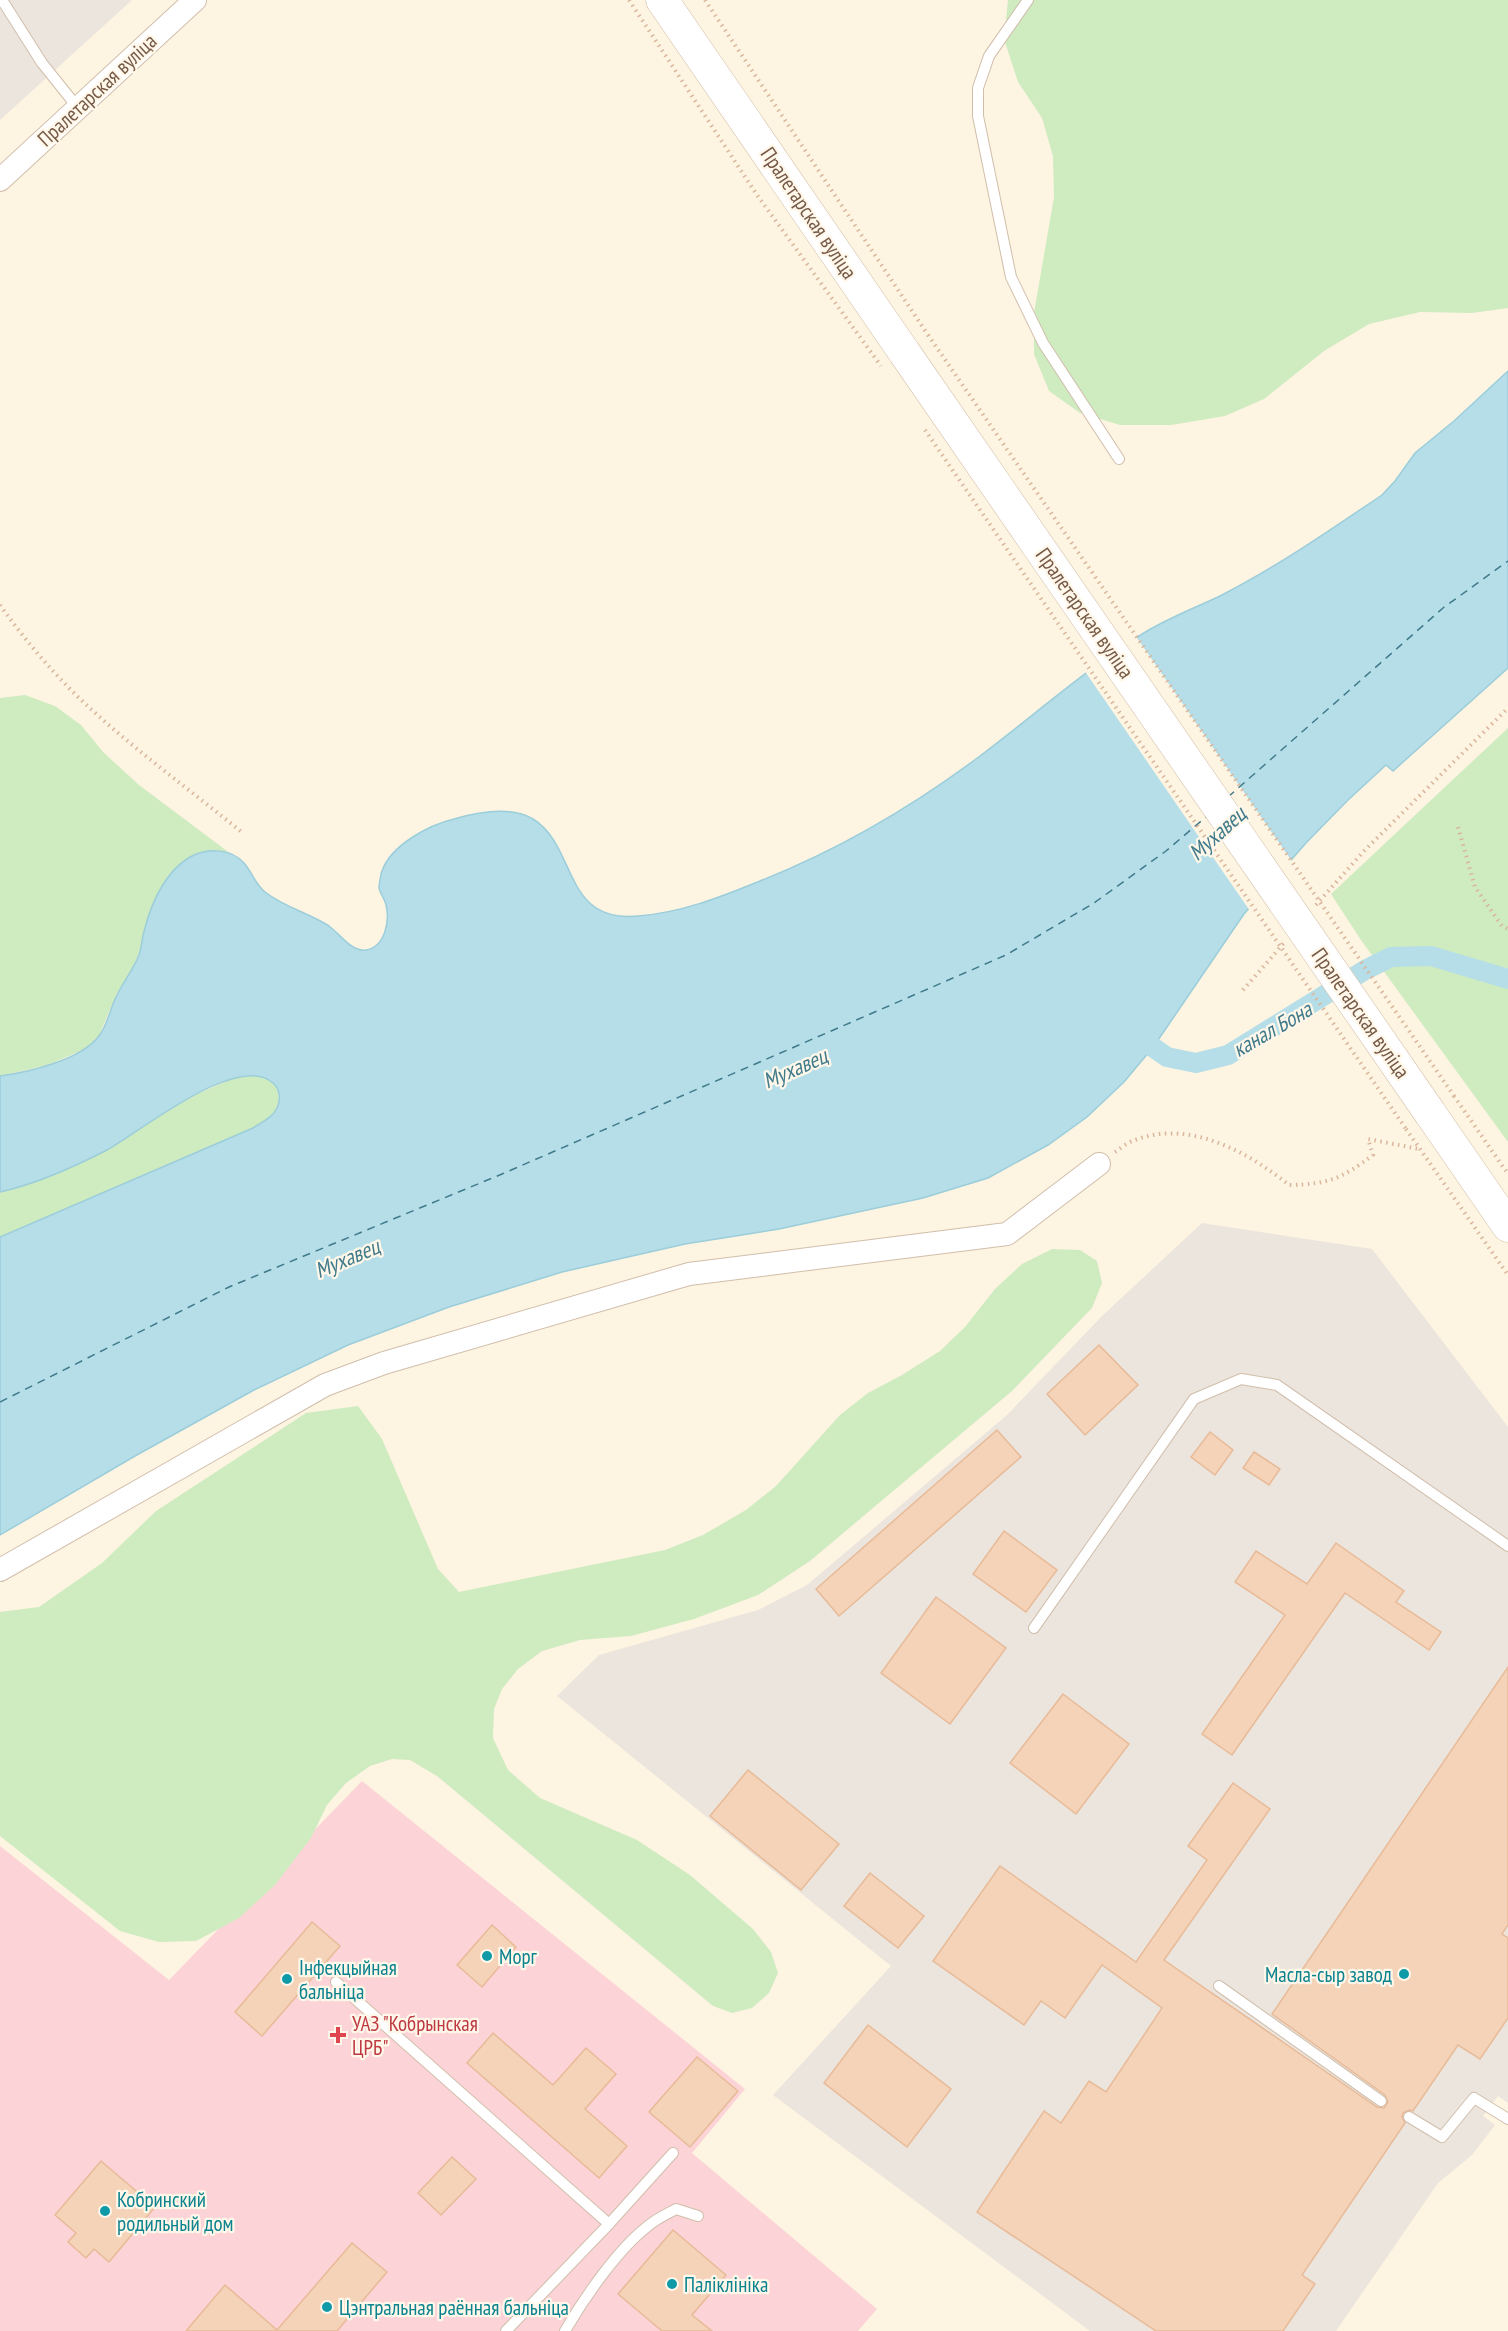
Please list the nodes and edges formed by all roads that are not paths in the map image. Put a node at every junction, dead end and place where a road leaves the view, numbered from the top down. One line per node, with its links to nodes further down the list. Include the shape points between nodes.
1 (2, 0): 5 (lane, via 42,63)
2 (195, 0): 5 (street, Пралетарская вуліца)
3 (662, 0): 9 (main road, Пралетарская вуліца, bridge)
4 (1028, 0): 7 (lane, via 989,56 978,88 978,116 1011,277 1043,343)
5 (78, 108): 6 (street, Пралетарская вуліца)
6 (0, 180)
7 (1119, 459)
8 (1099, 1164): 11 (street, via 1007,1234 689,1274 384,1363 325,1385)
9 (1508, 1226)
10 (1508, 1546): 12 (lane, via 1277,1385 1241,1379 1194,1399)
11 (0, 1570)
12 (1034, 1628)
13 (336, 1982): 20 (lane)
14 (1219, 1986): 15 (lane)
15 (1381, 2101)
16 (1409, 2117): 17 (lane, via 1442,2137 1474,2098)
17 (1508, 2119)
18 (673, 2153): 20 (lane)
19 (698, 2216): 22 (lane, via 676,2209 648,2226 611,2264)
20 (609, 2224): 21 (lane)
21 (506, 2331)
22 (565, 2331)

